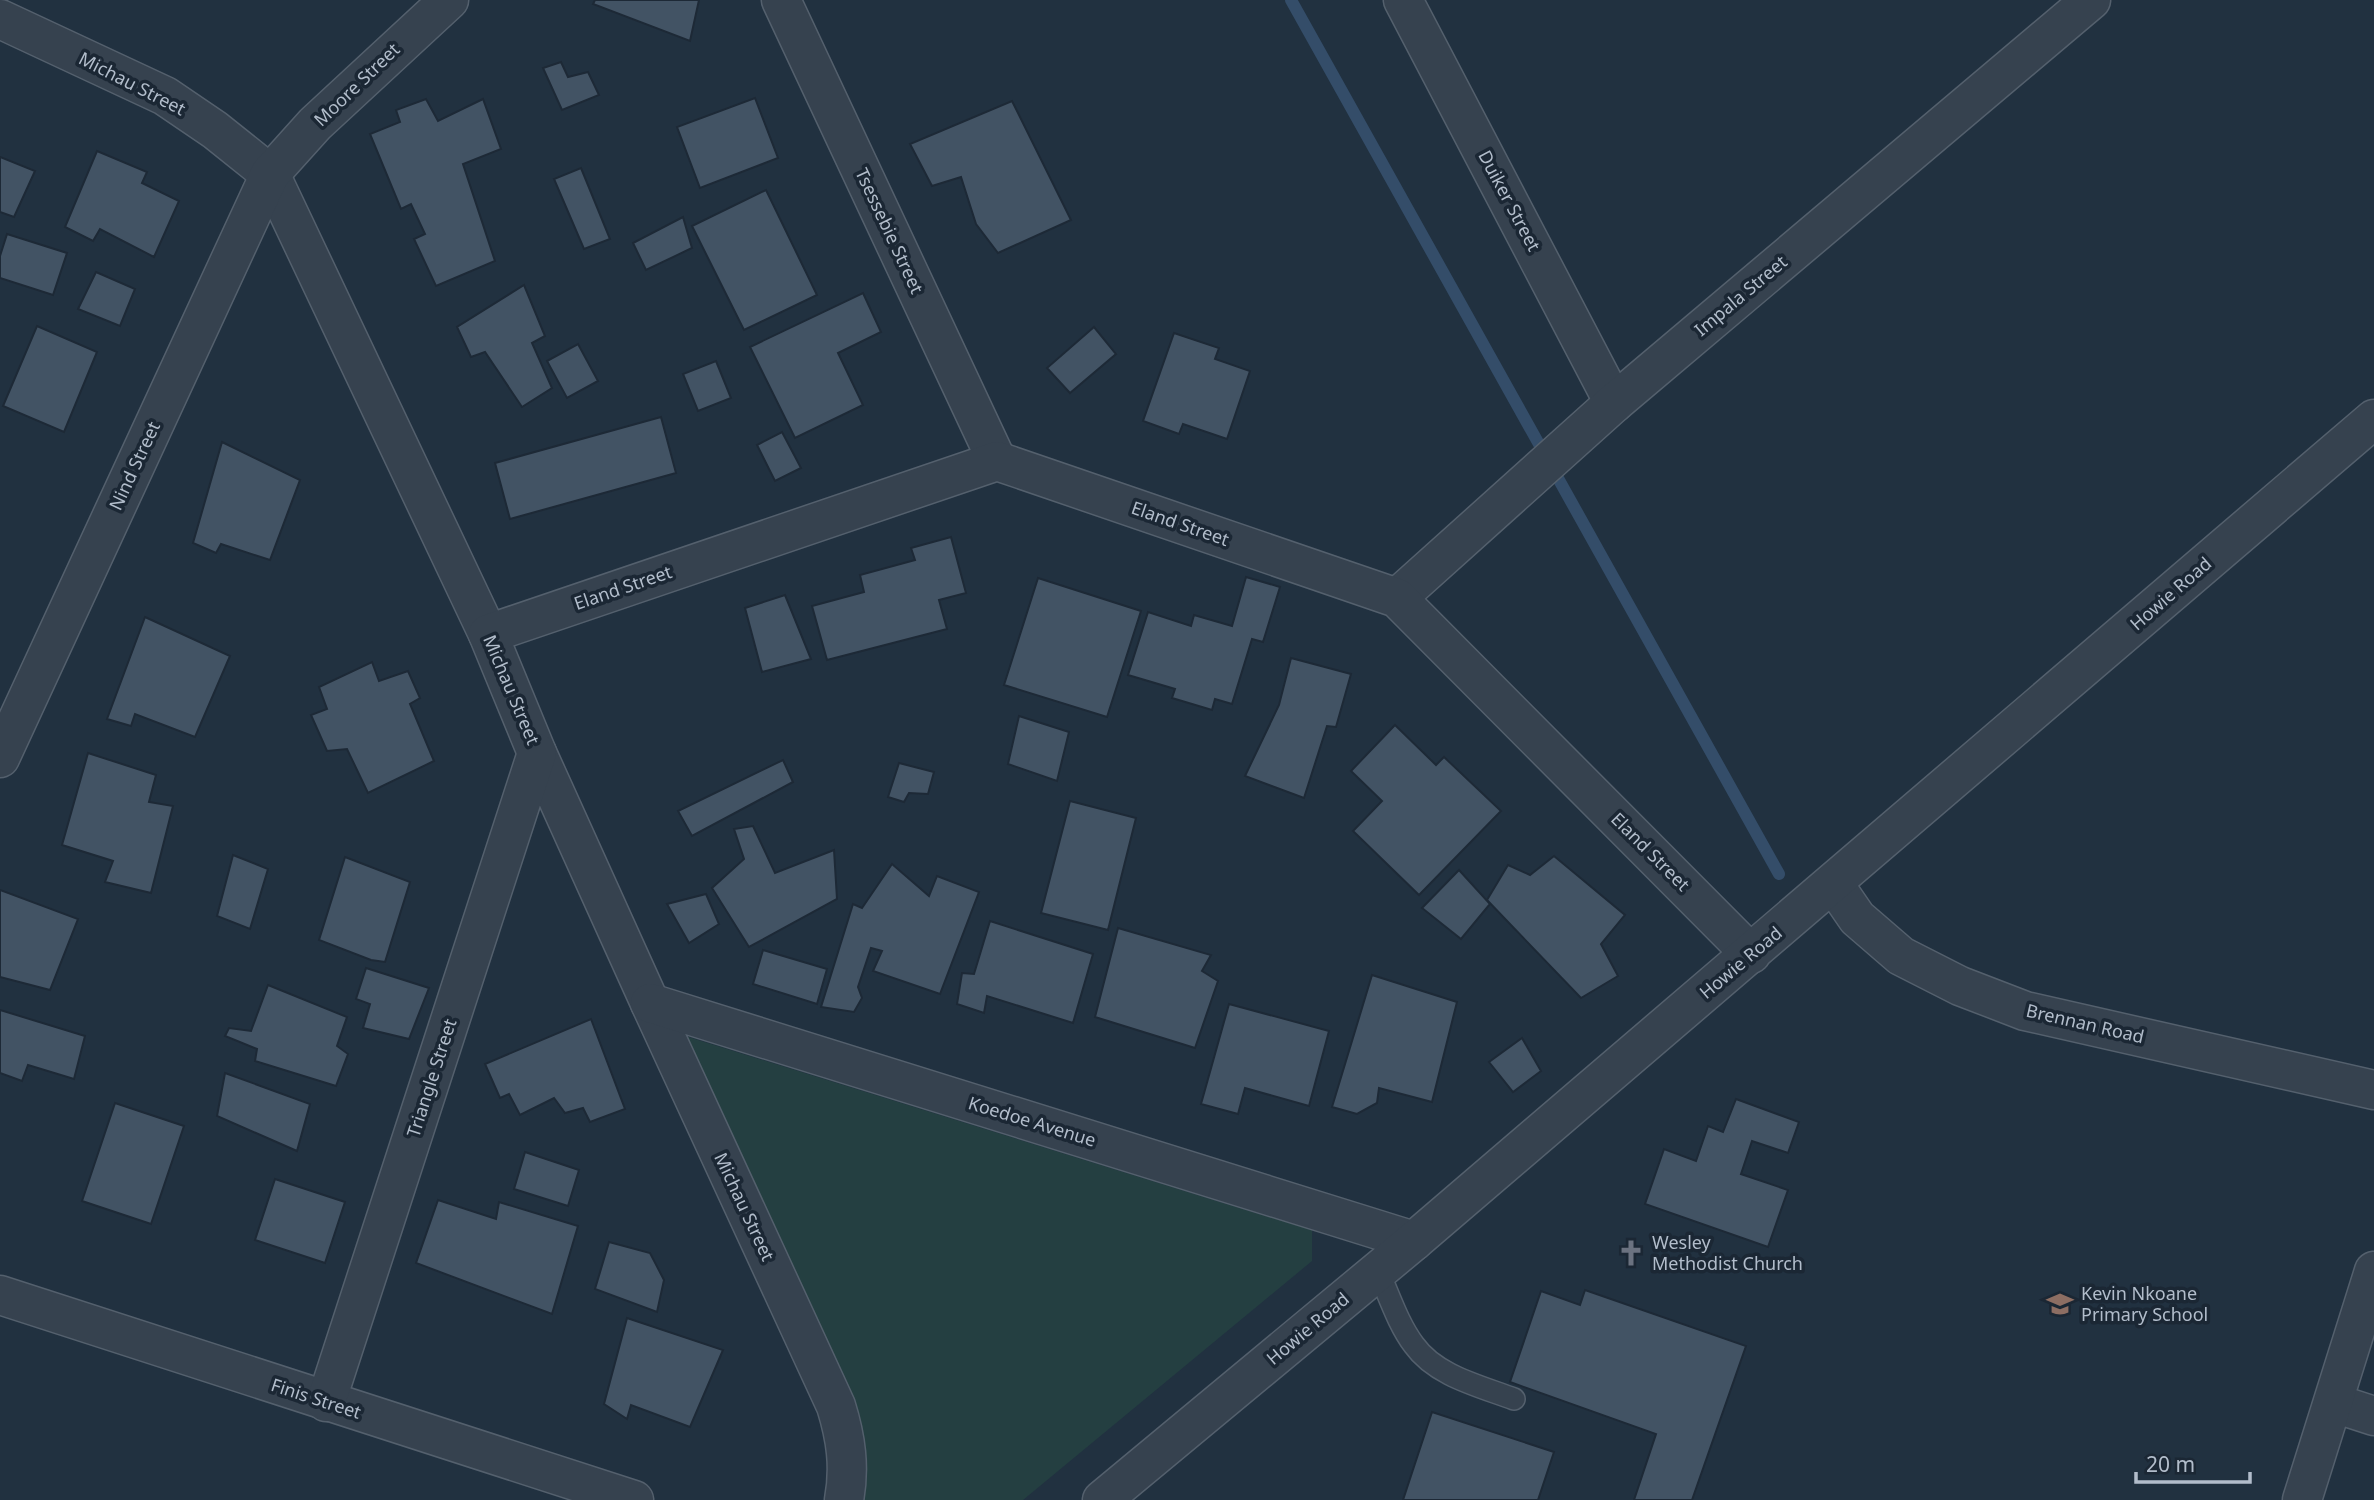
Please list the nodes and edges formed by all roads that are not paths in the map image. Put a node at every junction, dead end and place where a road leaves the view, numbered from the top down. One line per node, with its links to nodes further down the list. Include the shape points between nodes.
1 (449, 0): 6 (street, Moore Street, via 315,124)
2 (781, 0): 9 (street, Tsessebie Street)
3 (1403, 0): 7 (street, Duiker Street)
4 (2078, 4): 7 (street, Impala Street)
5 (0, 19): 6 (street, Michau Street, via 165,96)
6 (270, 174): 11 (street, Michau Street); 13 (street, Nind Street)
7 (1614, 403): 10 (street, Impala Street)
8 (2374, 419): 14 (street, Howie Road)
9 (997, 461): 10 (street, Eland Street); 11 (street, Eland Street)
10 (1396, 598): 15 (street, Eland Street)
11 (488, 634): 12 (street, Michau Street)
12 (537, 753): 16 (street, Michau Street); 23 (street, Triangle Street)
13 (0, 758)
14 (1833, 883): 15 (street, Howie Road); 17 (street, Brennan Road, via 1857,918 1901,957 2012,1006)
15 (1751, 954): 18 (street, Howie Road)
16 (650, 1003): 18 (street, Koedoe Avenue); 27 (street, Michau Street, via 836,1406 845,1434 849,1475)
17 (2374, 1090)
18 (1414, 1241): 19 (street, Howie Road)
19 (1378, 1271): 22 (lane, via 1409,1339 1428,1360 1451,1375); 28 (street, Howie Road)
20 (2374, 1271): 24 (street)
21 (0, 1295): 23 (street, Finis Street)
22 (1514, 1399)
23 (326, 1402): 26 (street, Finis Street)
24 (2334, 1403): 25 (street); 29 (street)
25 (2374, 1416)
26 (634, 1500)
27 (844, 1500)
28 (1102, 1500)
29 (2302, 1500)

